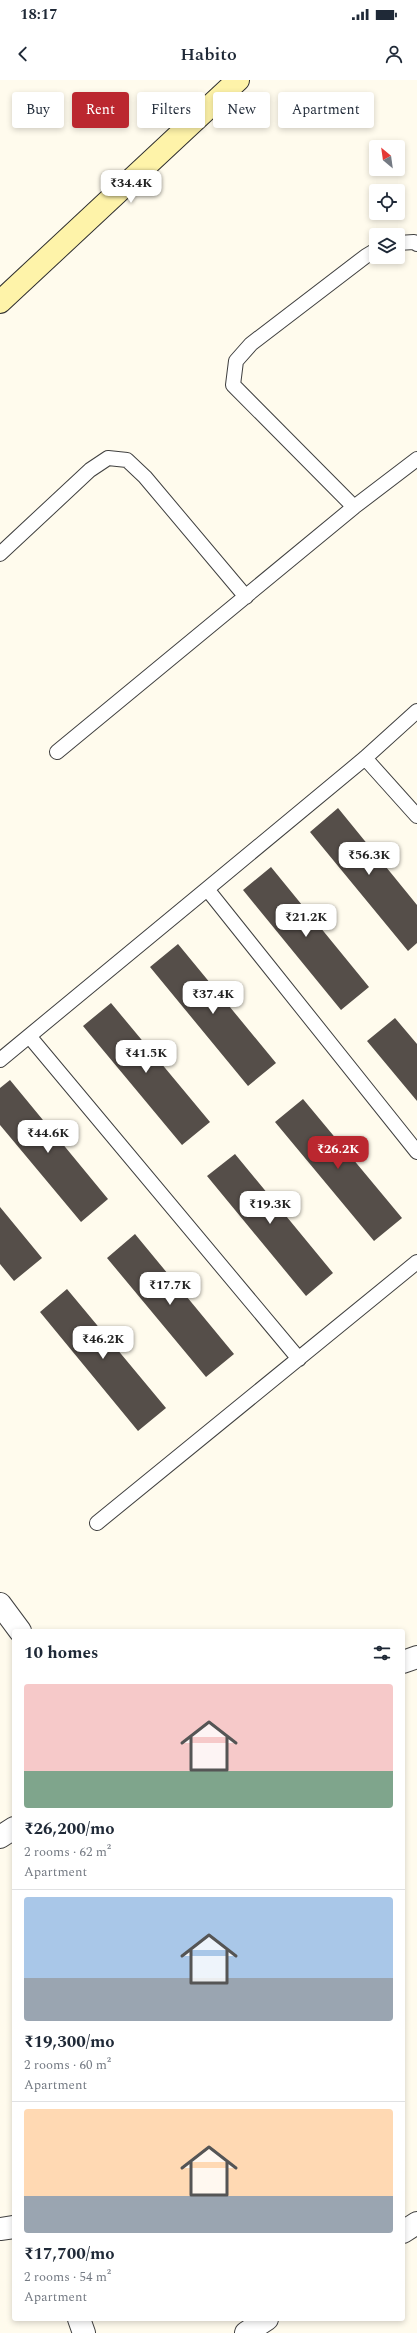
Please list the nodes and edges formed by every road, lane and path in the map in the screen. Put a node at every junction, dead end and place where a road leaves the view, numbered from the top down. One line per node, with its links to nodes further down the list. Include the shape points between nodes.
1 (238, 80): 5 (street)
2 (405, 243): 3 (lane)
3 (417, 244)
4 (369, 254): 7 (lane, via 251,344 236,361 233,385)
5 (0, 302)
6 (417, 459): 7 (lane)
7 (354, 507): 9 (lane)
8 (0, 554): 9 (lane, via 90,470 108,458 127,460 145,477)
9 (246, 597): 11 (lane)
10 (417, 711): 12 (lane)
11 (57, 752)
12 (365, 758): 13 (lane); 14 (lane)
13 (417, 816)
14 (207, 889): 15 (lane); 17 (lane)
15 (29, 1036): 16 (lane); 19 (lane)
16 (0, 1060)
17 (417, 1152)
18 (417, 1262): 19 (lane)
19 (299, 1359): 20 (lane)
20 (97, 1523)
21 (0, 1604): 22 (street)
22 (19, 1629)
23 (417, 1657): 24 (street)
24 (405, 1661)
25 (12, 1829): 26 (street)
26 (0, 1837)
27 (417, 2223): 30 (street)
28 (0, 2228): 29 (street)
29 (12, 2228)
30 (405, 2231)
31 (80, 2321): 33 (street)
32 (265, 2321): 34 (street)
33 (84, 2333)
34 (246, 2333)

